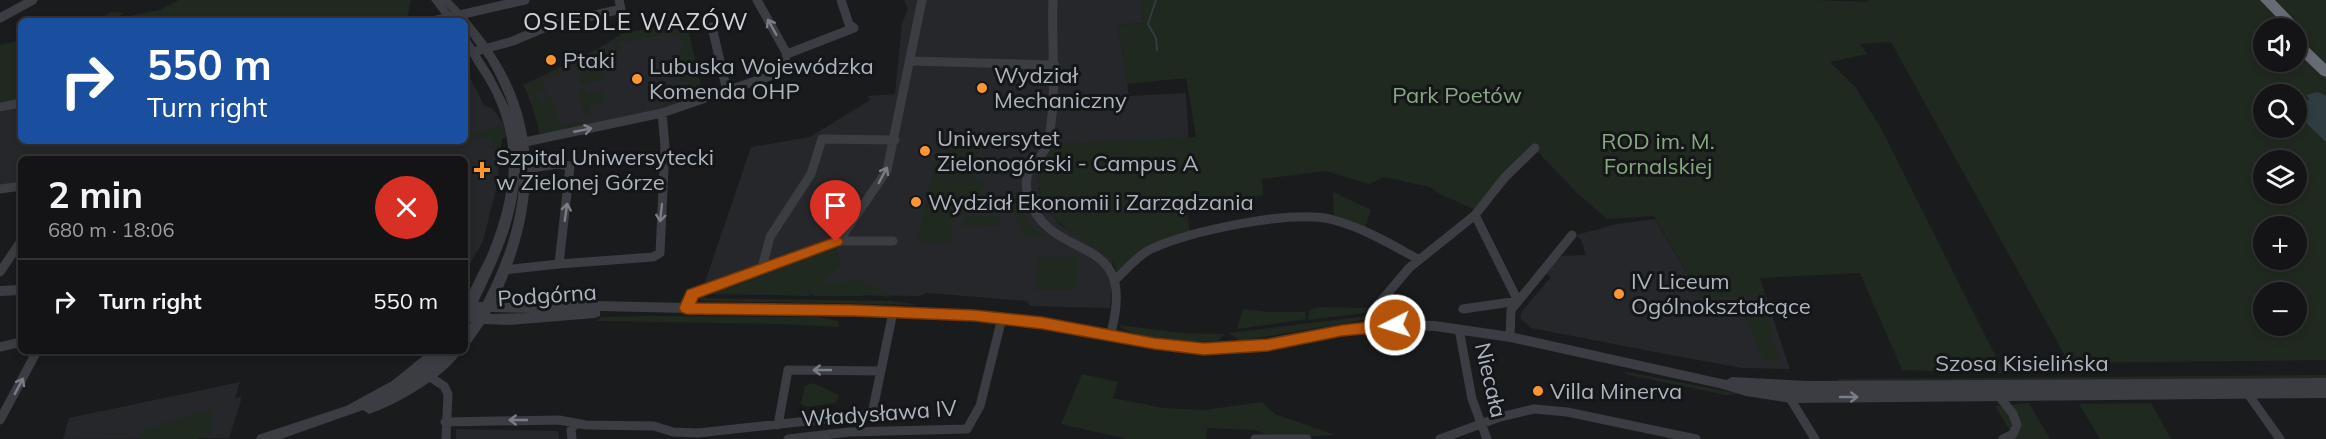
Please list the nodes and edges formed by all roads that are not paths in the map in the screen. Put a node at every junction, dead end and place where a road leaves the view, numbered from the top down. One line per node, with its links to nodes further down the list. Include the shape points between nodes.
1 (33, 0): 12 (street)
2 (436, 0): 13 (street)
3 (446, 0): 13 (street)
4 (525, 0): 13 (street)
5 (619, 0): 20 (street, via 621,9 548,26)
6 (757, 0): 22 (street, one-way to 6)
7 (841, 0): 22 (street, via 854,28)
8 (922, 0): 25 (street)
9 (1053, 0): 26 (street)
10 (2256, 0): 14 (highway)
11 (2267, 0): 15 (highway)
12 (0, 18)
13 (453, 18)
14 (2273, 18)
15 (2284, 18)
16 (712, 27): 28 (street)
17 (468, 32): 20 (street)
18 (2307, 42): 24 (highway)
19 (468, 44): 21 (street)
20 (486, 48): 21 (street); 32 (street, via 516,104)
21 (473, 52): 32 (street)
22 (788, 54): 28 (street, via 782,67 770,76)
23 (2307, 54): 27 (highway)
24 (2326, 60)
25 (910, 61): 26 (street); 33 (street)
26 (1055, 65): 50 (street, via 1046,149 1029,173 1029,200 1040,220 1105,263)
27 (2326, 72)
28 (727, 91): 31 (street)
29 (18, 104): 30 (street)
30 (0, 107)
31 (662, 113): 32 (street, one-way to 31); 46 (street, one-way to 46, via 665,147 660,252 652,257)
32 (519, 140): 35 (street); 36 (street)
33 (895, 140): 41 (street, one-way to 33, via 887,170); 48 (street, via 822,139 811,174 770,237)
34 (1535, 148): 39 (street)
35 (527, 169): 36 (street); 46 (street, one-way to 35, via 570,166); 47 (street, via 521,216)
36 (513, 171): 44 (street, via 513,185)
37 (18, 186): 38 (street)
38 (0, 189)
39 (1475, 216): 45 (street); 53 (street)
40 (1572, 235): 53 (street)
41 (839, 241): 42 (street); 48 (street)
42 (893, 241)
43 (18, 245): 49 (street)
44 (495, 251): 47 (street); 54 (street)
45 (1418, 259): 50 (street, via 1357,227 1311,217 1235,224 1180,239 1149,250); 61 (street, via 1377,306)
46 (559, 264): 47 (street)
47 (505, 266): 59 (street)
48 (762, 268): 55 (street, via 693,294)
49 (0, 272)
50 (1116, 279): 64 (street, via 1117,304)
51 (18, 290): 52 (street)
52 (0, 291)
53 (1518, 301): 56 (street); 65 (street, via 1510,315)
54 (468, 308)
55 (686, 308): 58 (street, Podgórna); 59 (street, Podgórna, via 632,308 550,318)
56 (1463, 309)
57 (468, 312): 59 (street, Podgórna)
58 (893, 312): 60 (street, Podgórna); 71 (street, Władysława IV)
59 (483, 314): 63 (street)
60 (1002, 318): 64 (street, Podgórna); 89 (street, Władysława IV, via 980,406 967,429 849,432)
61 (1377, 326): 62 (street, Podgórna); 64 (street, Podgórna, via 1235,348 1181,347)
62 (1458, 329): 65 (street, Szosa Kisielińska); 84 (street, Niecała)
63 (468, 336)
64 (1110, 336)
65 (1510, 337): 73 (street, Szosa Kisielińska)
66 (18, 343): 67 (street)
67 (0, 347)
68 (35, 354): 80 (street, one-way to 68)
69 (434, 354): 79 (street, via 397,385)
70 (452, 354): 72 (street)
71 (881, 370): 83 (street, Władysława IV, via 872,414); 83 (street, Władysława IV, one-way to 83, via 788,370)
72 (427, 375): 79 (street, via 384,402 361,411); 81 (street, via 446,390)
73 (1719, 382): 75 (street, Szosa Kisielińska, via 1767,384); 75 (street, Szosa Kisielińska, via 1746,391)
74 (2326, 382): 75 (street, Szosa Kisielińska)
75 (1794, 391): 78 (street, Szosa Kisielińska, one-way to 78); 96 (street)
76 (2326, 393): 77 (street, Szosa Kisielińska)
77 (2248, 394): 78 (street, Szosa Kisielińska); 98 (street)
78 (1999, 396): 97 (street, Szosa Kisielińska, via 2017,425 2013,434)
79 (351, 410): 86 (street)
80 (0, 420)
81 (445, 422): 82 (street, Władysława IV, one-way to 81); 87 (street)
82 (576, 423): 83 (street, Władysława IV, via 654,426 698,433); 88 (street, via 571,430)
83 (778, 425)
84 (1480, 426): 85 (street, via 1534,409); 92 (street); 93 (street, Niecała)
85 (1640, 427): 94 (street); 95 (street)
86 (263, 439)
87 (446, 439)
88 (572, 439)
89 (788, 439)
90 (1255, 439): 91 (street)
91 (1307, 439)
92 (1440, 439)
93 (1487, 439)
94 (1646, 439)
95 (1696, 439)
96 (1815, 439)
97 (2003, 439)
98 (2280, 439)

